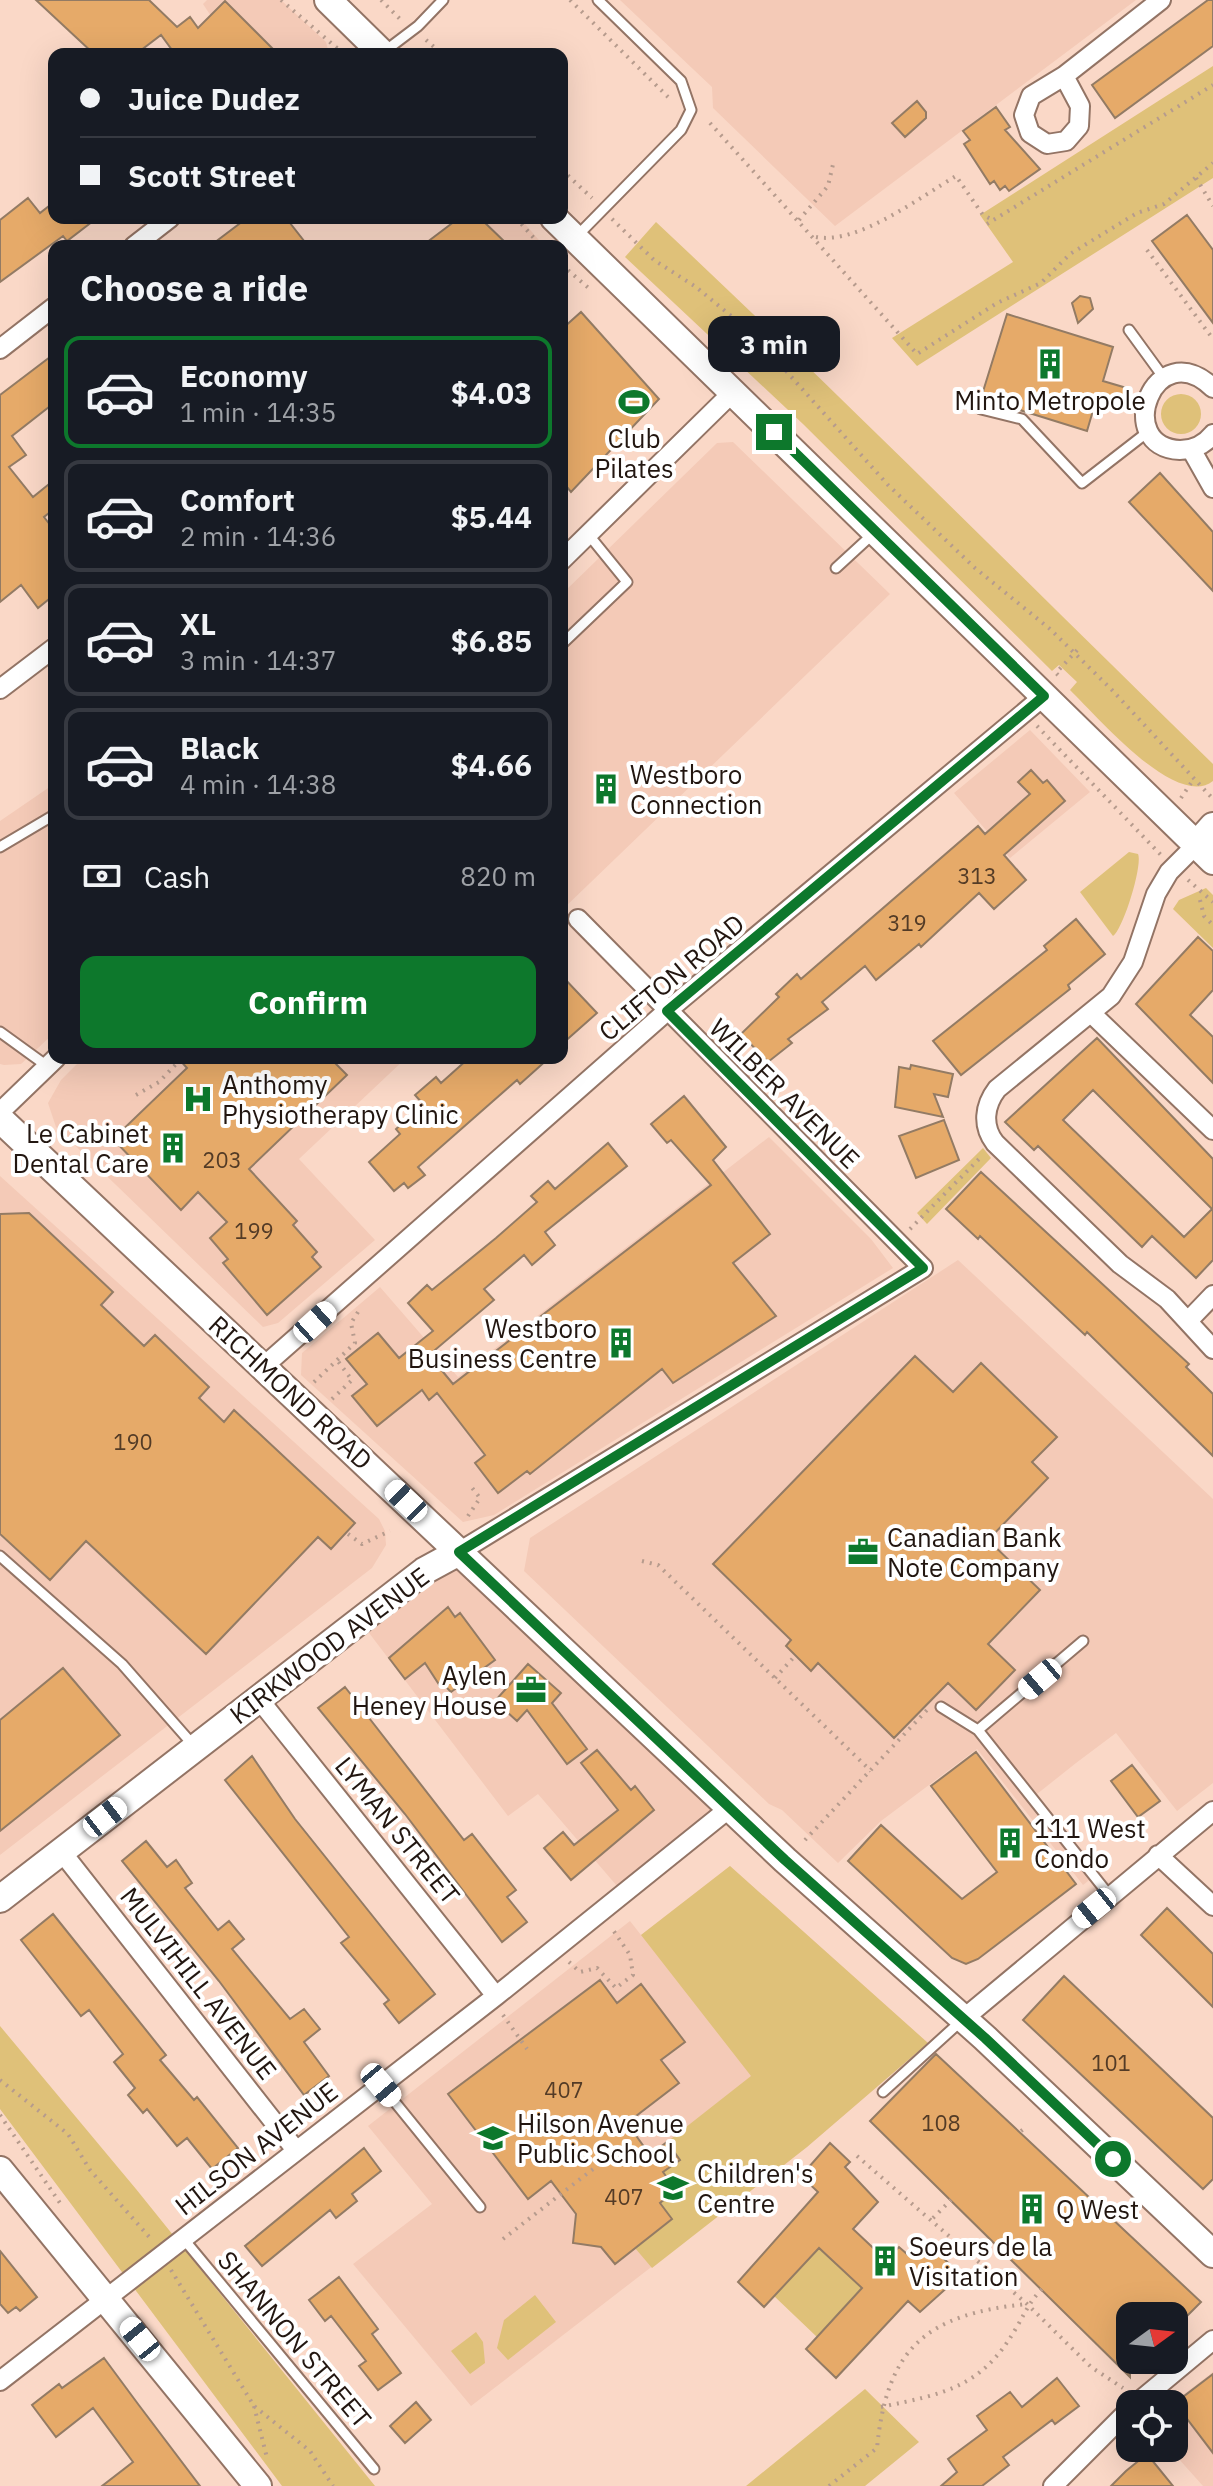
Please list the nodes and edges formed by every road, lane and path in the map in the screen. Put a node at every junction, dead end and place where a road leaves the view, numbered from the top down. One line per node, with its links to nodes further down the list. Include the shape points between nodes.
1 (281, 0): 12 (path)
2 (328, 0): 13 (main road)
3 (342, 0): 10 (lane)
4 (381, 0): 9 (path)
5 (570, 0): 18 (path)
6 (598, 0): 34 (lane, via 681,81 691,110 681,130)
7 (1161, 0): 16 (street)
8 (440, 2): 14 (lane)
9 (399, 18)
10 (367, 25)
11 (427, 41): 15 (path)
12 (337, 48)
13 (376, 48)
14 (390, 48)
15 (435, 48)
16 (1064, 76)
17 (1213, 85): 31 (path, via 990,222 956,176 853,234 829,240)
18 (668, 97)
19 (710, 123): 26 (path)
20 (834, 160): 26 (path, via 828,186)
21 (1213, 163): 23 (path)
22 (568, 175): 24 (path)
23 (1196, 177): 25 (path); 31 (path, via 1164,204 1137,213 1070,254 1041,283 997,303 917,354)
24 (584, 190)
25 (1213, 206)
26 (799, 220): 31 (path)
27 (615, 223): 57 (path, via 753,334 888,485)
28 (162, 224): 32 (street)
29 (521, 224): 33 (path)
30 (559, 224): 34 (main road)
31 (814, 237)
32 (142, 240)
33 (536, 240)
34 (573, 241): 44 (main road)
35 (1147, 250): 40 (path)
36 (568, 270): 37 (path)
37 (586, 285)
38 (48, 312): 41 (street)
39 (1129, 330): 42 (lane)
40 (1213, 339)
41 (0, 349)
42 (1164, 378): 43 (street, via 1185,373); 46 (street, via 1145,401)
43 (1213, 388)
44 (733, 392): 50 (main road); 51 (street)
45 (981, 409): 46 (lane, via 1022,419 1082,483)
46 (1149, 431): 48 (street, via 1163,445)
47 (1213, 434): 48 (street)
48 (1191, 449): 49 (street)
49 (1213, 488)
50 (875, 531): 53 (lane); 58 (main road)
51 (588, 534): 52 (street); 54 (lane, via 627,582)
52 (568, 554)
53 (836, 568)
54 (568, 638)
55 (1079, 648): 57 (path)
56 (48, 653): 59 (street)
57 (1074, 653): 58 (path, via 1056,673); 61 (path)
58 (1053, 688): 63 (main road); 71 (street, CLIFTON ROAD)
59 (0, 689)
60 (1039, 729): 65 (path)
61 (1213, 799)
62 (48, 819): 64 (lane)
63 (1207, 844): 72 (street, via 1169,872 1124,979)
64 (0, 847)
65 (1158, 852)
66 (1200, 891): 68 (path)
67 (1200, 900): 70 (path, via 1199,907)
68 (1212, 900)
69 (578, 919): 71 (street, WILBER AVENUE)
70 (1213, 925)
71 (667, 1011): 82 (street, WILBER AVENUE); 89 (street, CLIFTON ROAD)
72 (1092, 1014): 80 (street); 81 (street, via 990,1097 987,1126)
73 (0, 1032): 74 (lane)
74 (48, 1060)
75 (49, 1064): 78 (street)
76 (176, 1064): 77 (path)
77 (136, 1095)
78 (0, 1112)
79 (0, 1119): 89 (main road, RICHMOND ROAD)
80 (1213, 1130)
81 (995, 1143): 82 (path); 86 (street, via 1120,1264)
82 (897, 1242): 83 (street, WILBER AVENUE)
83 (923, 1268): 96 (street, KIRKWOOD AVENUE)
84 (1213, 1295): 86 (street)
85 (366, 1304): 88 (path, via 351,1323 355,1343)
86 (1189, 1320): 87 (street)
87 (1213, 1349)
88 (337, 1360): 90 (path); 91 (path, via 352,1380)
89 (264, 1366): 96 (main road, RICHMOND ROAD)
90 (314, 1382)
91 (332, 1399)
92 (469, 1484): 93 (path, via 480,1498)
93 (468, 1516)
94 (390, 1531): 95 (path, via 362,1544)
95 (348, 1534)
96 (459, 1552): 102 (main road, KIRKWOOD AVENUE, via 424,1571); 107 (main road, RICHMOND ROAD)
97 (0, 1556): 105 (lane, via 122,1664)
98 (642, 1561): 101 (path, via 658,1565)
99 (1083, 1641): 104 (lane)
100 (794, 1657): 101 (path)
101 (775, 1678): 106 (path)
102 (258, 1698): 105 (main road, KIRKWOOD AVENUE); 117 (street, LYMAN STREET)
103 (941, 1707): 104 (lane); 106 (path, via 928,1710)
104 (978, 1730): 113 (lane)
105 (195, 1748): 110 (main road, KIRKWOOD AVENUE)
106 (871, 1771): 109 (path)
107 (731, 1807): 115 (street, HILSON AVENUE); 118 (main road, RICHMOND ROAD)
108 (1213, 1811): 111 (street)
109 (805, 1840)
110 (61, 1851): 112 (main road, KIRKWOOD AVENUE); 123 (street, MULVIHILL AVENUE)
111 (1158, 1855): 113 (street); 114 (street)
112 (3, 1891)
113 (1109, 1895): 118 (street)
114 (1213, 1906)
115 (600, 1912): 116 (street, HILSON AVENUE); 116 (path, via 630,1955 633,1975 616,1988 597,1968 580,1972)
116 (557, 1947): 117 (street, HILSON AVENUE)
117 (493, 1998): 119 (path); 121 (street, HILSON AVENUE)
118 (962, 2020): 122 (lane); 133 (main road, RICHMOND ROAD)
119 (527, 2049)
120 (0, 2080): 132 (path, via 68,2134 90,2170)
121 (381, 2085): 123 (street, HILSON AVENUE); 128 (lane)
122 (883, 2092)
123 (295, 2149): 130 (street, HILSON AVENUE)
124 (857, 2156): 129 (path)
125 (606, 2159): 131 (path)
126 (0, 2170): 135 (main road)
127 (951, 2200): 129 (path)
128 (480, 2207)
129 (932, 2219): 136 (path)
130 (182, 2237): 132 (street, HILSON AVENUE); 144 (lane, SHANNON STREET)
131 (503, 2239)
132 (162, 2254): 135 (street, HILSON AVENUE); 141 (path)
133 (1213, 2254)
134 (1042, 2289): 136 (path)
135 (106, 2297): 138 (street, HILSON AVENUE); 145 (main road)
136 (1027, 2304): 139 (path, via 1091,2367); 142 (path, via 993,2362 969,2383); 142 (path, via 971,2313 932,2330 911,2347)
137 (1213, 2340): 140 (street)
138 (0, 2381)
139 (1123, 2388)
140 (1153, 2390)
141 (254, 2406): 145 (path, via 268,2460); 146 (path, via 310,2451)
142 (881, 2407): 147 (path, via 877,2448)
143 (1116, 2423): 148 (street)
144 (374, 2469)
145 (266, 2477)
146 (333, 2486)
147 (829, 2486)
148 (1053, 2486)

